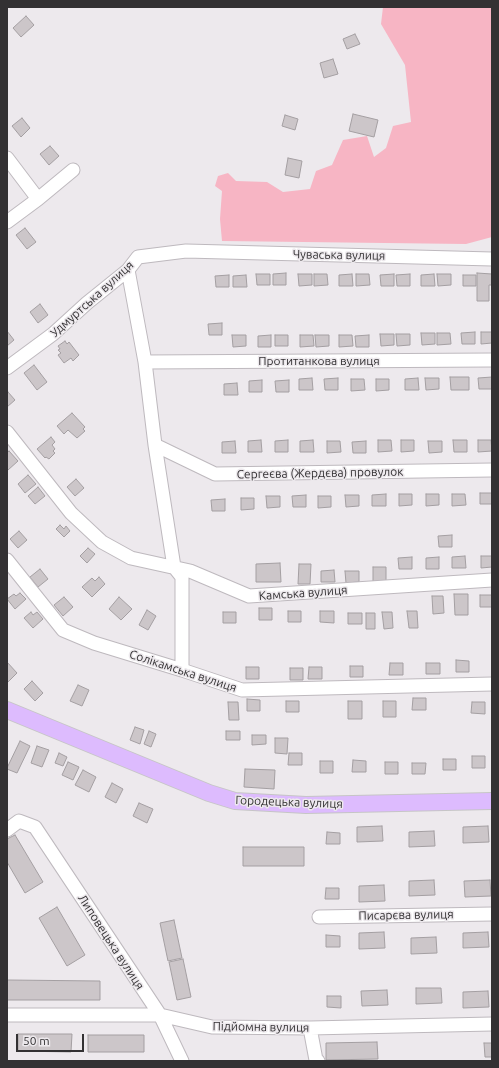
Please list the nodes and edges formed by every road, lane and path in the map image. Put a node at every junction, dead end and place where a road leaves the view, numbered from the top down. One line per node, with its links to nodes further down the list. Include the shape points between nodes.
1 (7, 158): 3 (street)
2 (73, 170): 3 (street)
3 (38, 199): 4 (street)
4 (7, 222)
5 (186, 251): 6 (street, Чуваська вулиця); 7 (street, Удмуртська вулиця, via 138,258)
6 (492, 259)
7 (128, 270): 9 (street); 10 (street, Удмуртська вулиця, via 53,334)
8 (492, 360): 9 (street, Протитанкова вулиця)
9 (145, 362): 12 (street)
10 (7, 368)
11 (7, 432): 15 (street, Камська вулиця, via 71,513 102,542 131,558)
12 (154, 445): 13 (street, Сергеєва (Жердєва) провулок, via 215,474); 15 (street)
13 (492, 470)
14 (7, 560): 17 (street, Солікамська вулиця, via 63,630 94,643)
15 (174, 567): 16 (street, Камська вулиця, via 190,571 249,596); 17 (street, via 182,577)
16 (492, 580)
17 (182, 670): 18 (street, Солікамська вулиця, via 242,690)
18 (492, 684)
19 (7, 710): 20 (main road, Городецька вулиця, via 209,793 235,801 306,805)
20 (492, 801)
21 (7, 830): 25 (street, Липовецька вулиця, via 19,821 35,827)
22 (492, 914): 23 (street, Писарєва вулиця)
23 (319, 917)
24 (7, 1015): 25 (street, Підйомна вулиця)
25 (160, 1016): 27 (street, Підйомна вулиця, via 212,1027); 28 (street, Липовецька вулиця)
26 (492, 1024): 27 (street, Підйомна вулиця)
27 (310, 1028): 29 (street)
28 (182, 1061)
29 (318, 1061)

